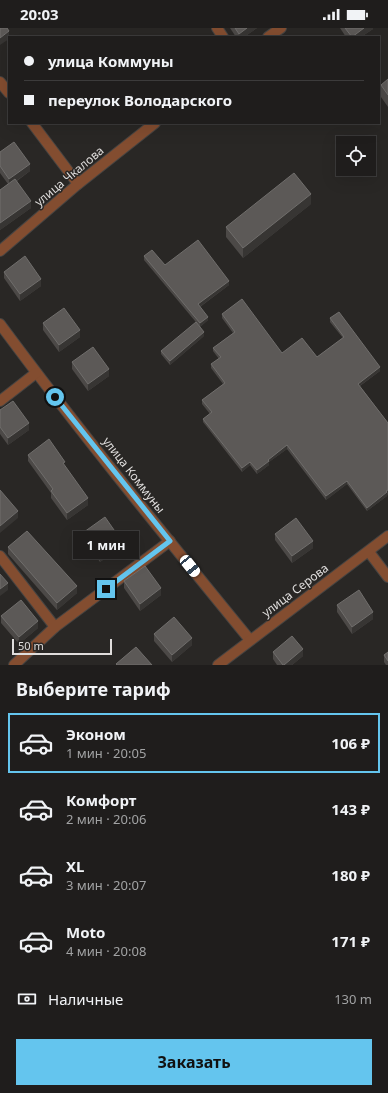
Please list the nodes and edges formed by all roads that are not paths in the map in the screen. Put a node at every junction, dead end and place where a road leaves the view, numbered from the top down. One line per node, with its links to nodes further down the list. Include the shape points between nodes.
1 (216, 28): 3 (street)
2 (281, 28): 4 (street)
3 (222, 36)
4 (269, 36)
5 (0, 82): 6 (street)
6 (8, 92)
7 (33, 124): 9 (street)
8 (154, 124): 9 (street, улица Чкалова)
9 (78, 184): 10 (street, улица Чкалова)
10 (0, 251)
11 (0, 324): 12 (street, улица Коммуны)
12 (36, 372): 13 (street); 15 (street, улица Коммуны)
13 (0, 401)
14 (388, 536): 16 (street, улица Серова)
15 (170, 541): 19 (street); 20 (street, улица Коммуны)
16 (369, 552): 18 (street); 20 (street, улица Серова)
17 (0, 556): 19 (street)
18 (388, 578)
19 (55, 628): 21 (street)
20 (250, 640): 22 (street, улица Серова)
21 (14, 665)
22 (218, 665)

